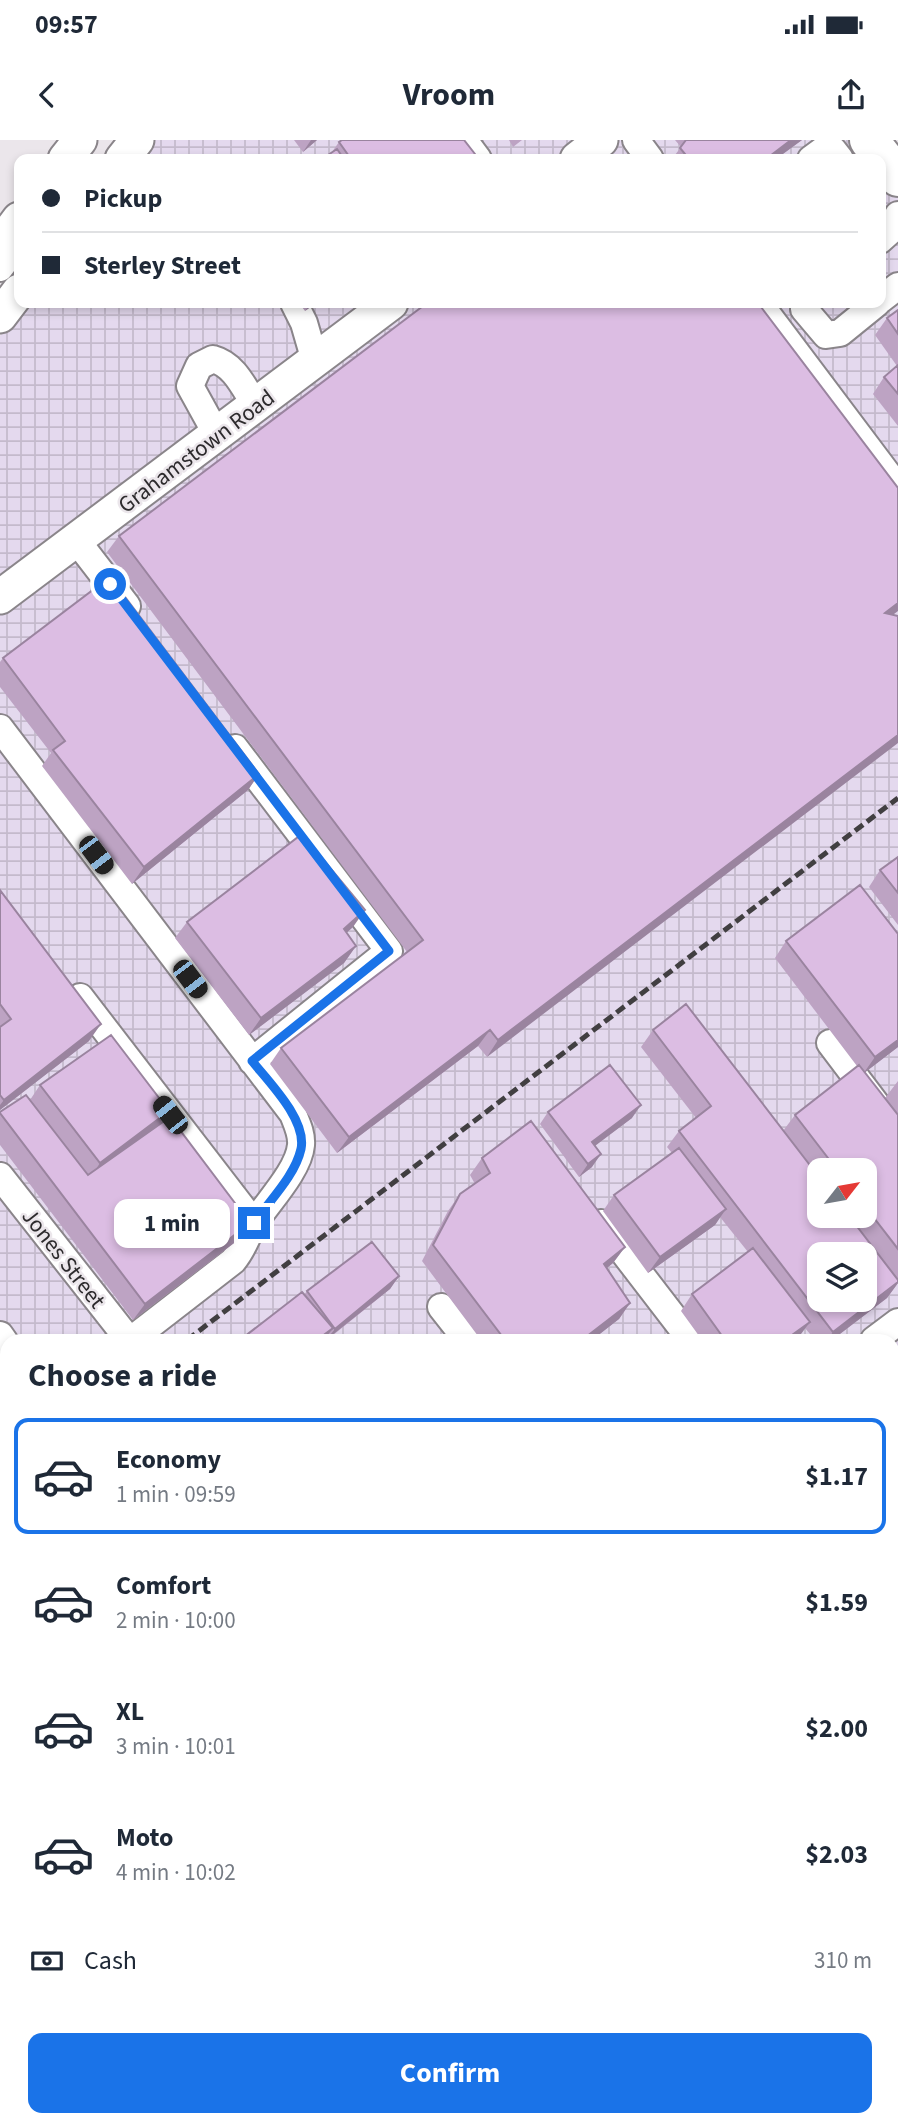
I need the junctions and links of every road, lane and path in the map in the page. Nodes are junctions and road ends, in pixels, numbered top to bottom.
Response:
1 (80, 140) edge
2 (99, 140) edge
3 (118, 140) edge
4 (137, 140) edge
5 (601, 140) edge
6 (869, 140) edge
7 (69, 154) edge
8 (88, 154) edge
9 (107, 154) edge
10 (126, 154) edge
11 (583, 154) edge
12 (818, 154) edge
13 (836, 154) edge
14 (880, 154) edge
15 (886, 162) edge
16 (886, 174) edge
17 (898, 177) edge
18 (898, 189) edge
19 (898, 215) edge
20 (10, 232) edge
21 (886, 235) edge
22 (0, 268) edge
23 (14, 275) edge
24 (0, 293) edge
25 (14, 298) edge
26 (296, 308) edge
27 (384, 308) edge
28 (762, 308) edge
29 (806, 308) edge
30 (870, 308) edge
31 (0, 316) edge
32 (315, 361) junction
33 (256, 406) junction
34 (217, 435) junction
35 (898, 488) edge
36 (77, 541) junction
37 (0, 597) edge
38 (144, 629) edge
39 (0, 728) edge
40 (220, 729) edge
41 (64, 976) edge
42 (831, 1043) dead end
43 (252, 1061) junction
44 (898, 1133) edge
45 (0, 1176) edge
46 (582, 1198) edge
47 (254, 1223) junction
48 (442, 1307) dead end
49 (898, 1322) edge
50 (125, 1334) edge
51 (138, 1334) edge
52 (462, 1334) edge
53 (686, 1334) edge
54 (882, 1334) edge

1 - 7 main road
2 - 8 street
3 - 9 street
4 - 10 main road
5 - 11 main road
6 - 14 highway
12 - 13 street
15 - 17 highway
16 - 18 street
19 - 21 street
20 - 22 street
23 - 24 street
25 - 31 main road
26 - 32 street
27 - 32 main road, Grahamstown Road
28 - 35 street
29 - 30 street
32 - 33 main road, Grahamstown Road
33 - 34 main road, Grahamstown Road
33 - 34 street
34 - 36 main road, Grahamstown Road
36 - 37 main road, Grahamstown Road
36 - 38 street
39 - 43 street
40 - 43 street
41 - 47 street
42 - 44 street
43 - 47 street
45 - 50 street, Jones Street
46 - 53 street
47 - 51 street
48 - 52 street
49 - 54 street

